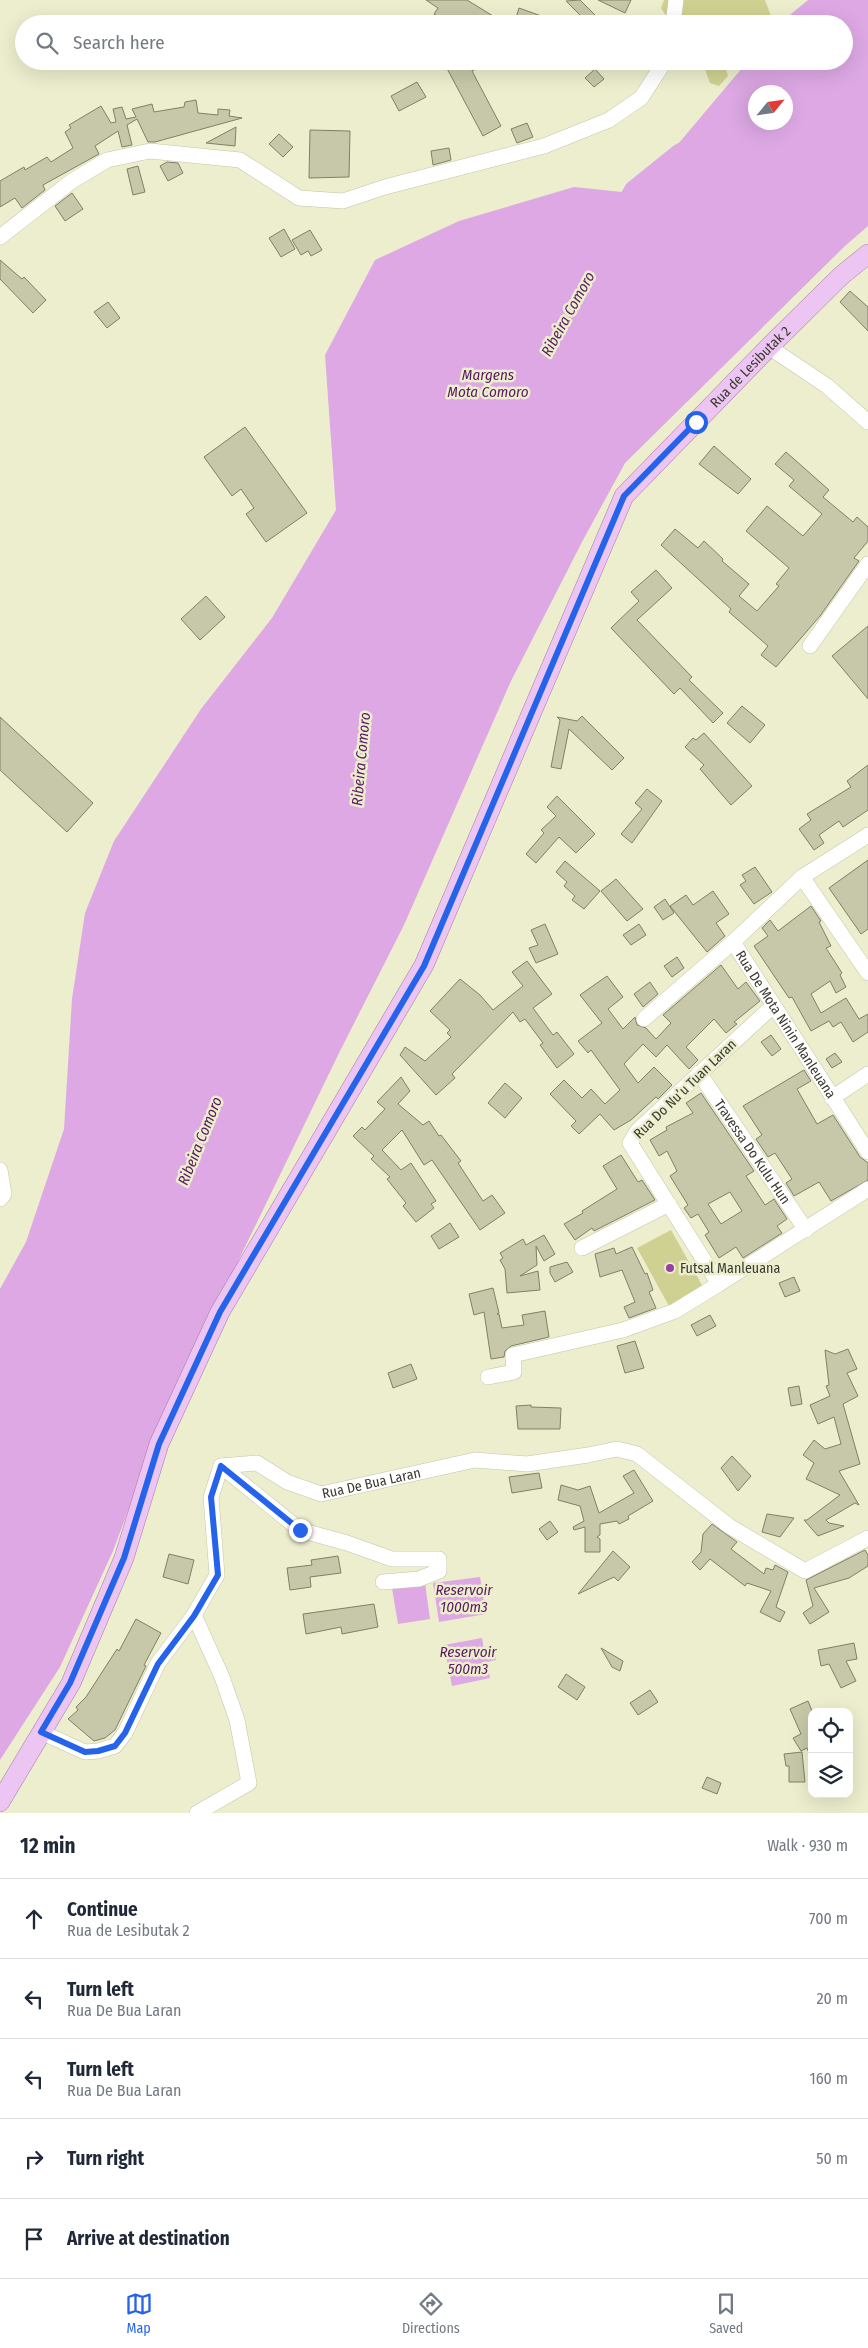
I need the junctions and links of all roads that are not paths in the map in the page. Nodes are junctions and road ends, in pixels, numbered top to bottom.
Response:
1 (676, 0) edge
2 (674, 15) edge
3 (659, 70) edge
4 (0, 237) edge
5 (868, 254) edge
6 (769, 347) junction
7 (868, 422) edge
8 (868, 564) edge
9 (810, 646) dead end
10 (868, 835) edge
11 (802, 877) junction
12 (733, 942) junction
13 (868, 973) edge
14 (773, 1006) junction
15 (644, 1019) dead end
16 (699, 1073) junction
17 (868, 1074) edge
18 (832, 1098) junction
19 (868, 1152) edge
20 (0, 1170) edge
21 (868, 1189) edge
22 (0, 1199) edge
23 (669, 1204) junction
24 (806, 1230) junction
25 (582, 1248) dead end
26 (719, 1284) junction
27 (488, 1377) dead end
28 (221, 1466) junction
29 (868, 1538) edge
30 (383, 1582) dead end
31 (194, 1616) junction
32 (41, 1732) junction
33 (0, 1802) edge
34 (197, 1813) edge

1 - 2 street
3 - 4 street
5 - 6 main road, Rua de Lesibutak 2
6 - 7 street
6 - 32 main road, Rua de Lesibutak 2
8 - 9 street
10 - 11 street, Rua De Mota Ninin Manleuana
11 - 12 street, Rua De Mota Ninin Manleuana
11 - 13 street
12 - 14 street, Rua De Mota Ninin Manleuana
12 - 15 street
14 - 16 street, Rua Do Nu’u Tuan Laran
14 - 18 street, Rua De Mota Ninin Manleuana
16 - 23 street, Rua Do Nu’u Tuan Laran
16 - 24 street, Travessa Do Kulu Hun
17 - 18 street
18 - 19 street, Rua De Mota Ninin Manleuana
20 - 22 street
21 - 24 street
23 - 25 street
23 - 26 street, Rua Do Nu’u Tuan Laran
24 - 26 street
26 - 27 street
28 - 29 street, Rua De Bua Laran
28 - 30 street
28 - 31 street
31 - 32 street
31 - 34 street
32 - 33 main road, Rua de Lesibutak 2

